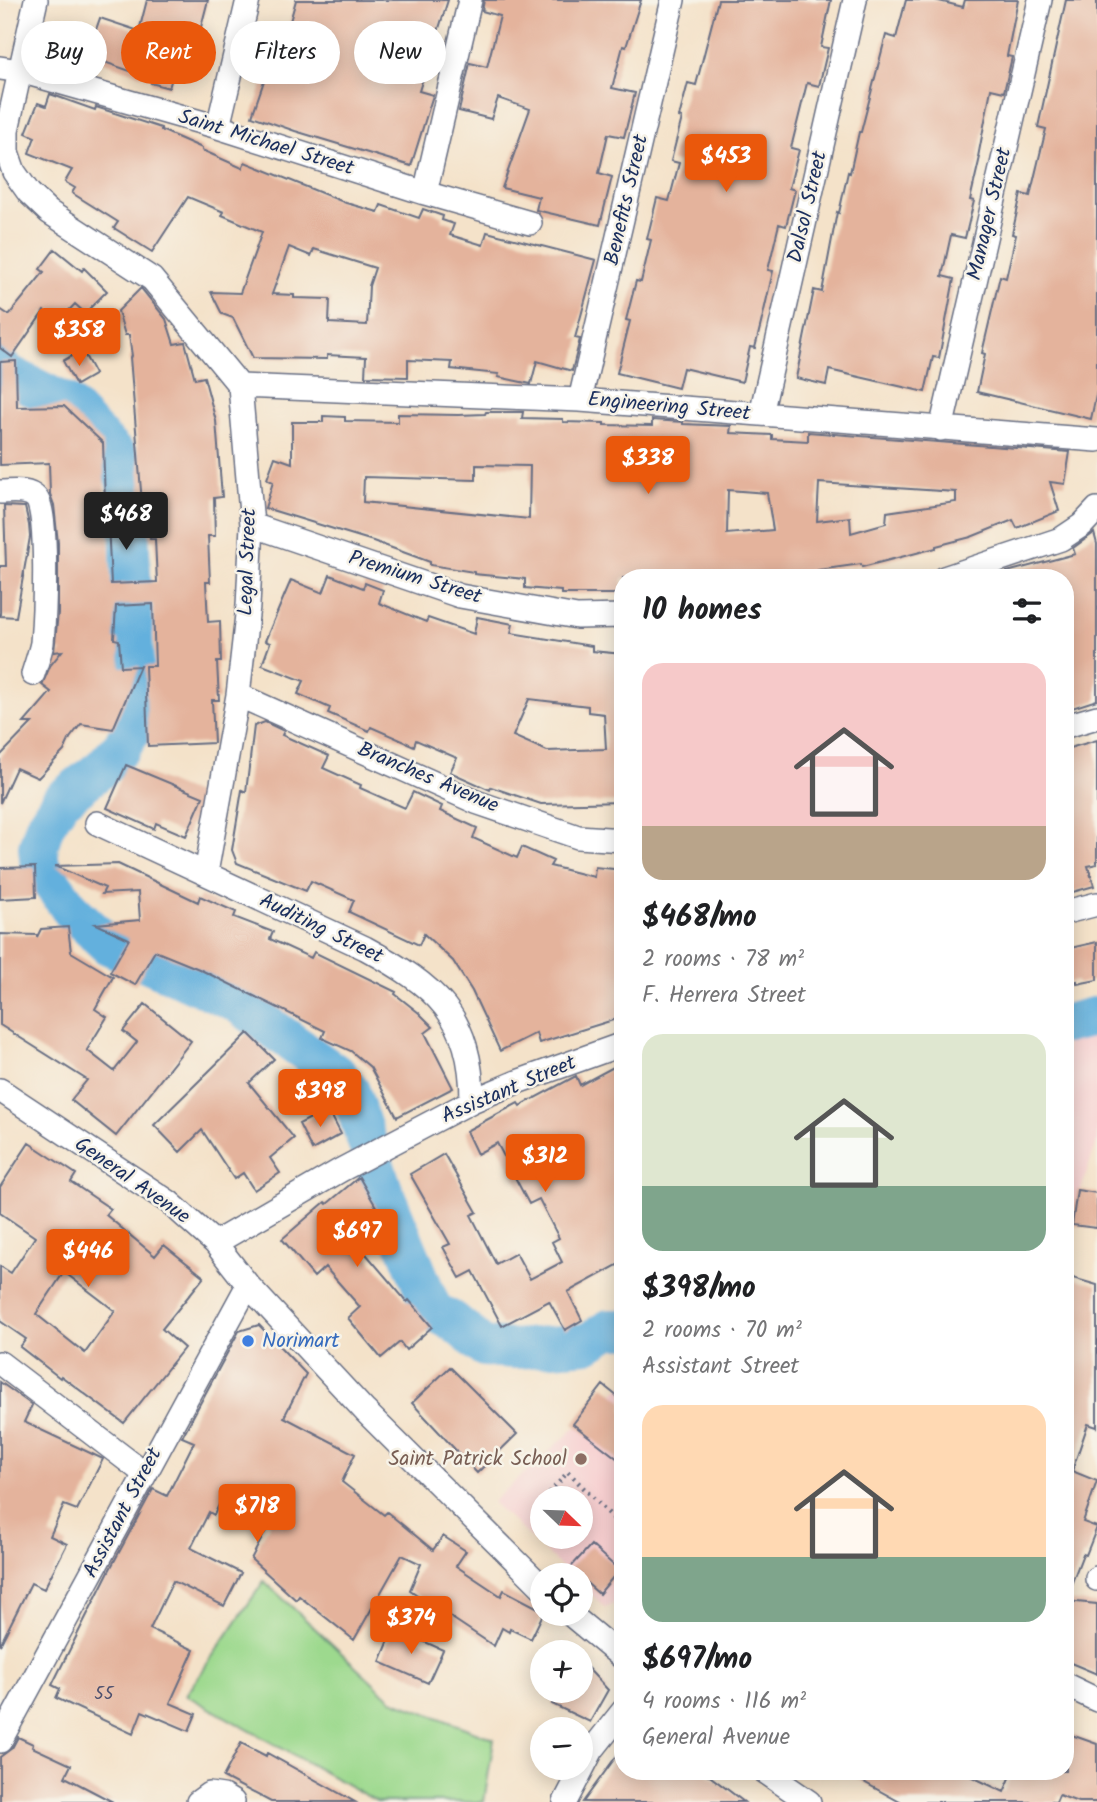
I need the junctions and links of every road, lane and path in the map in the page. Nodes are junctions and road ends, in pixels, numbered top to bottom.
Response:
1 (36, 0) edge
2 (248, 0) edge
3 (470, 0) edge
4 (673, 0) edge
5 (855, 0) edge
6 (1040, 0) edge
7 (10, 69) edge
8 (218, 127) junction
9 (425, 193) junction
10 (530, 223) dead end
11 (240, 386) junction
12 (580, 400) junction
13 (761, 414) junction
14 (941, 429) junction
15 (1097, 440) edge
16 (0, 492) edge
17 (1097, 509) edge
18 (252, 525) junction
19 (971, 569) edge
20 (614, 616) edge
21 (33, 674) dead end
22 (238, 695) junction
23 (1097, 717) edge
24 (1074, 724) edge
25 (97, 823) dead end
26 (614, 839) edge
27 (206, 873) junction
28 (1097, 904) edge
29 (1074, 910) edge
30 (614, 1047) edge
31 (0, 1090) edge
32 (472, 1101) junction
33 (215, 1243) junction
34 (248, 1285) junction
35 (0, 1363) edge
36 (144, 1473) junction
37 (556, 1486) edge
38 (582, 1486) edge
39 (593, 1497) edge
40 (614, 1519) edge
41 (530, 1575) edge
42 (584, 1626) edge
43 (614, 1651) edge
44 (1074, 1689) edge
45 (1097, 1700) edge
46 (614, 1722) edge
47 (0, 1741) edge
48 (777, 1780) edge
49 (198, 1802) edge
50 (233, 1802) edge
51 (565, 1802) edge
52 (809, 1802) edge

1 - 7 street
2 - 8 street
3 - 9 street
4 - 12 street, Benefits Street
5 - 13 street, Dalsol Street
6 - 14 street, Manager Street
7 - 8 street, Saint Michael Street
7 - 11 street
8 - 9 street, Saint Michael Street
9 - 10 street, Saint Michael Street
11 - 12 street, Engineering Street
11 - 18 street, Legal Street
12 - 13 street, Engineering Street
13 - 14 street, Engineering Street
14 - 15 street, Engineering Street
16 - 21 street
17 - 19 street
18 - 20 street, Premium Street
18 - 22 street, Legal Street
22 - 26 street, Branches Avenue
22 - 27 street, Legal Street
23 - 24 street
25 - 27 street, Auditing Street
27 - 32 street, Auditing Street
28 - 29 street
30 - 32 street, Assistant Street
31 - 33 street, General Avenue
32 - 33 street, Assistant Street
33 - 34 street, General Avenue
34 - 36 street, Assistant Street
34 - 41 street, General Avenue
35 - 36 street
36 - 47 street, Assistant Street
37 - 38 path
39 - 40 path
42 - 43 street
44 - 45 street
46 - 51 street
48 - 52 street
49 - 50 street

